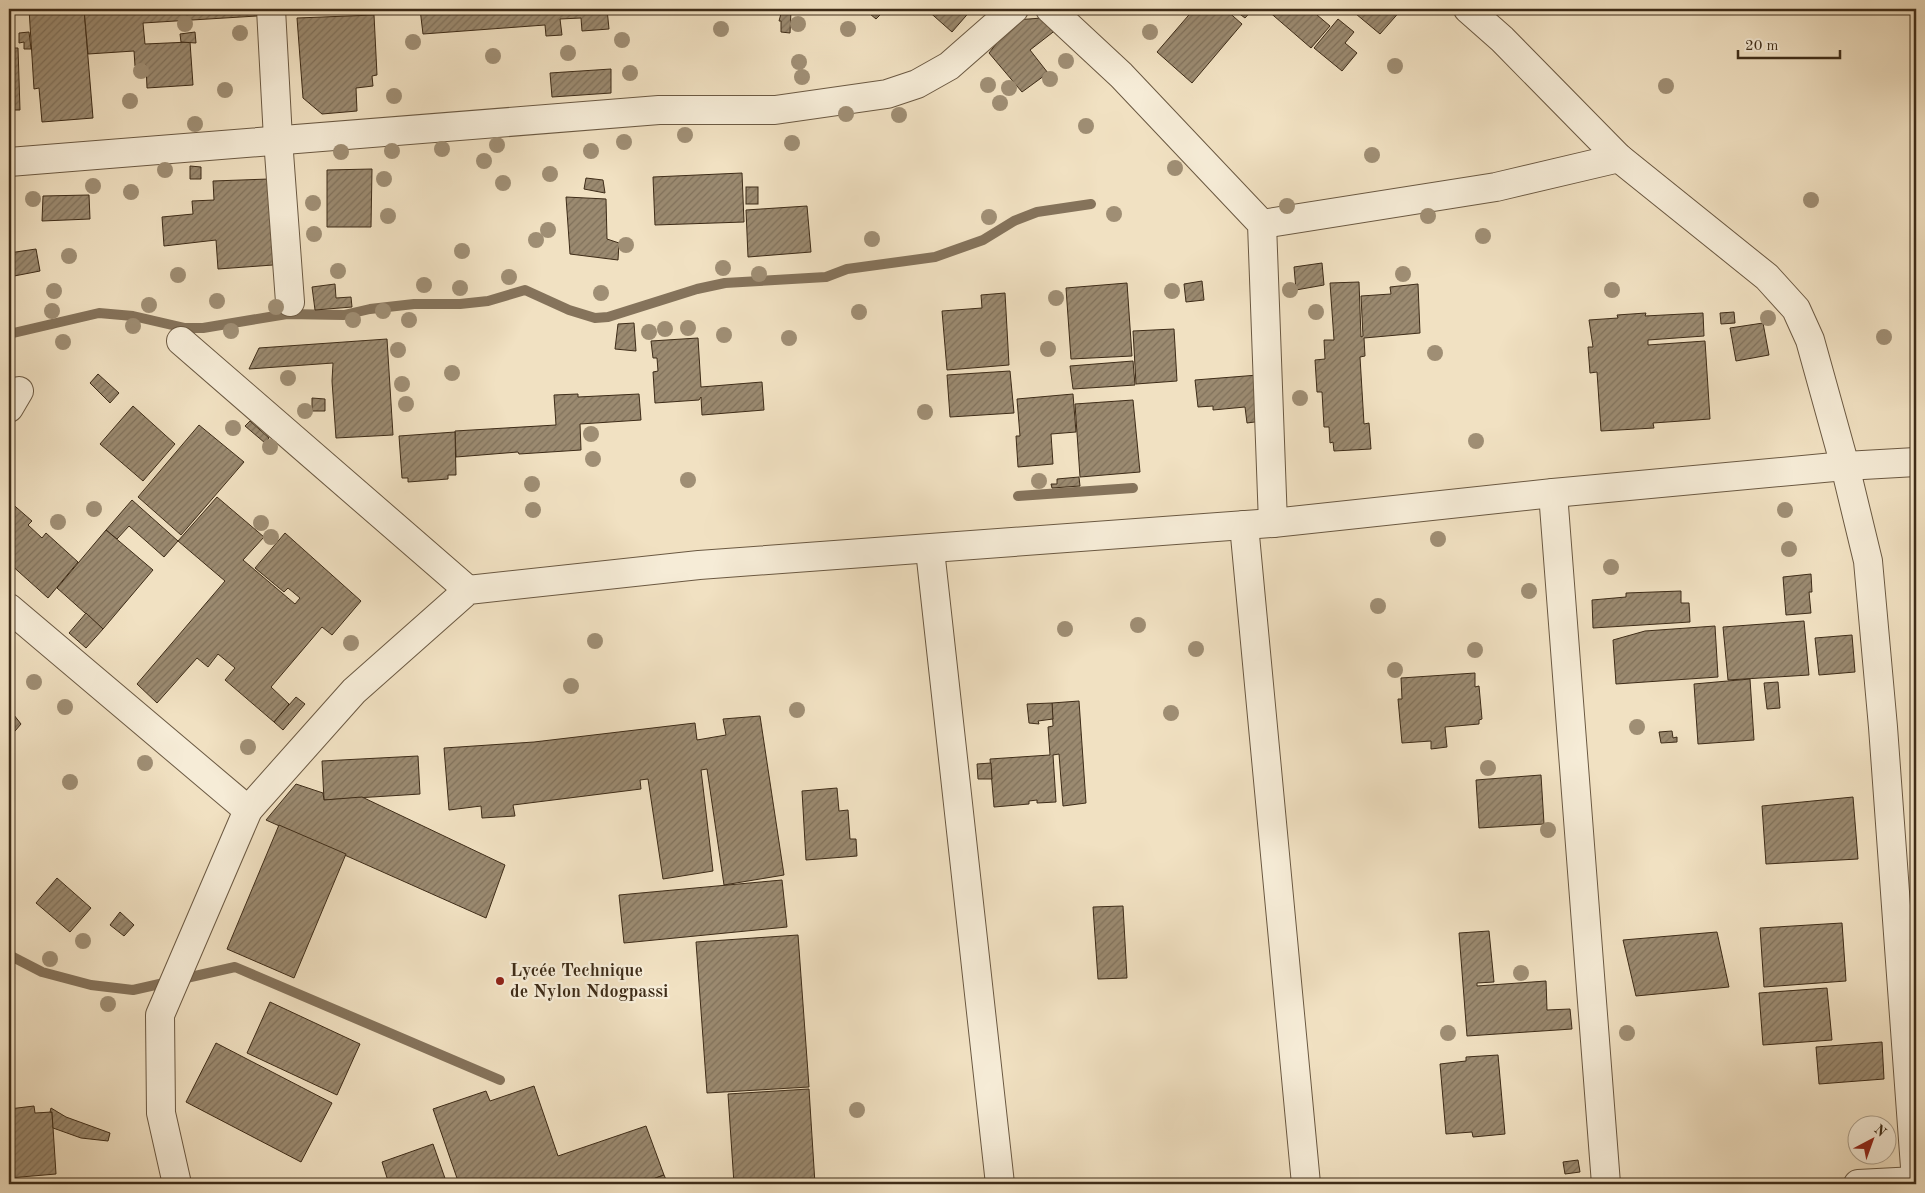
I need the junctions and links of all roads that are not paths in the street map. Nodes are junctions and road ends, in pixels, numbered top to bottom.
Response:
1 (271, 9) edge
2 (1014, 9) edge
3 (1050, 9) edge
4 (1468, 9) edge
5 (278, 140) junction
6 (1620, 158) junction
7 (9, 162) edge
8 (1262, 224) junction
9 (290, 302) dead end
10 (181, 341) dead end
11 (1916, 462) edge
12 (1845, 466) junction
13 (1553, 493) junction
14 (1273, 523) junction
15 (1244, 525) junction
16 (930, 550) junction
17 (468, 590) junction
18 (9, 608) edge
19 (248, 810) junction
20 (1916, 1181) edge
21 (177, 1184) edge
22 (1000, 1184) edge
23 (1306, 1184) edge
24 (1606, 1184) edge
25 (1858, 1184) edge

1 - 5 street
2 - 5 street
3 - 8 street
4 - 6 street
5 - 7 street
5 - 9 street
6 - 8 street
6 - 12 street
8 - 14 street
10 - 17 street
11 - 12 street
12 - 13 street
12 - 20 street
13 - 14 street
13 - 24 street
14 - 15 street
15 - 16 street
15 - 23 street
16 - 17 street
16 - 22 street
17 - 19 street
18 - 19 street
19 - 21 street
20 - 25 street

